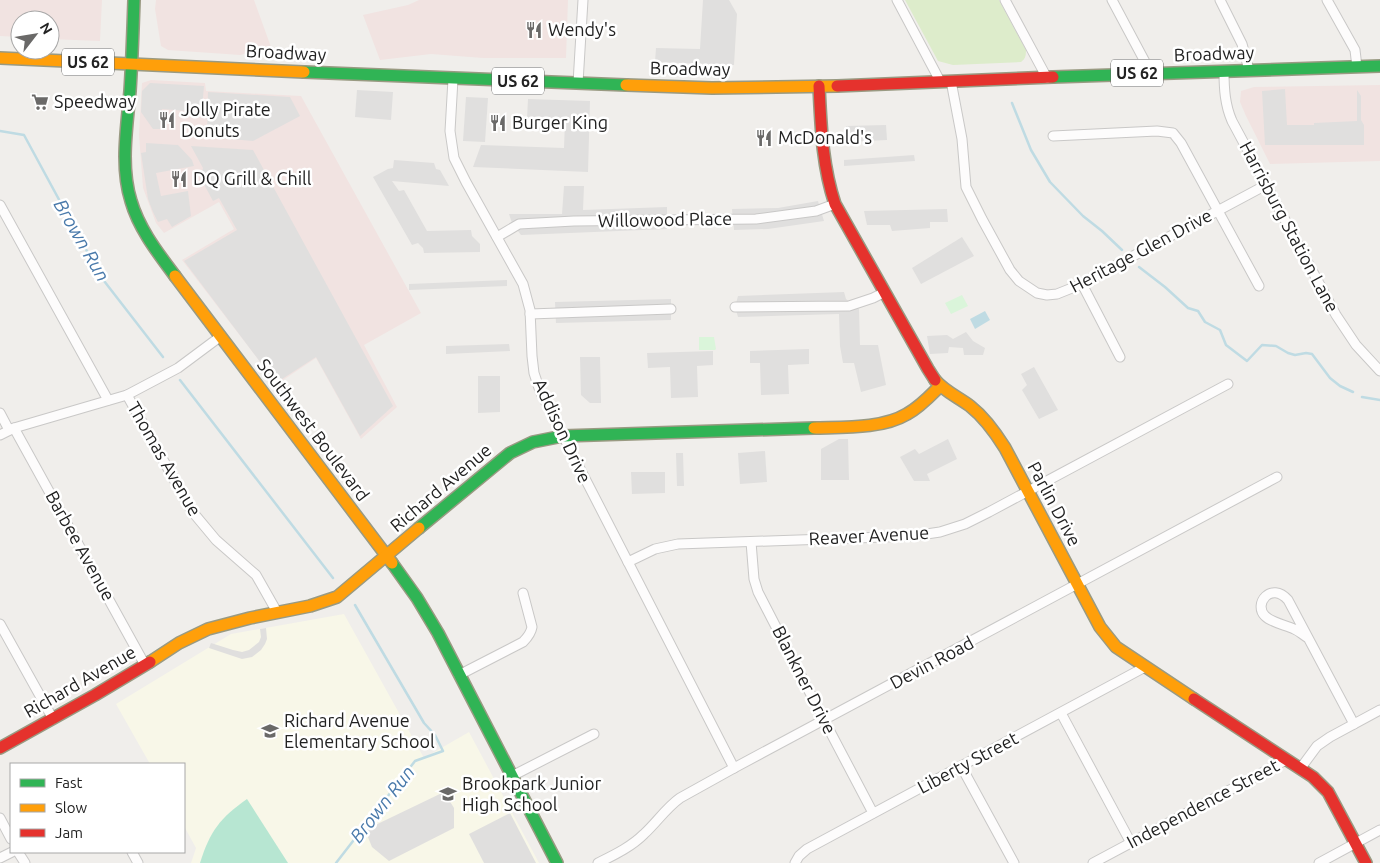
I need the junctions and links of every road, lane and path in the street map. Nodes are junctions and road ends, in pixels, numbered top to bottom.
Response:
1 (134, 0) edge
2 (583, 0) edge
3 (897, 0) edge
4 (1005, 0) edge
5 (1112, 0) edge
6 (1220, 0) edge
7 (1328, 0) edge
8 (0, 58) edge
9 (132, 64) junction
10 (1380, 66) edge
11 (1357, 67) junction
12 (1249, 70) junction
13 (1224, 71) junction
14 (1151, 73) junction
15 (1047, 78) junction
16 (453, 79) junction
17 (946, 81) junction
18 (578, 83) junction
19 (819, 86) junction
20 (1053, 136) dead end
21 (1266, 185) junction
22 (835, 204) junction
23 (0, 205) edge
24 (1218, 211) junction
25 (497, 237) junction
26 (1082, 284) junction
27 (1259, 286) dead end
28 (885, 292) junction
29 (735, 307) dead end
30 (671, 309) dead end
31 (530, 314) junction
32 (221, 336) junction
33 (1120, 357) dead end
34 (1380, 371) edge
35 (1228, 384) dead end
36 (940, 386) junction
37 (127, 395) junction
38 (108, 400) junction
39 (0, 413) edge
40 (12, 429) junction
41 (0, 435) edge
42 (563, 436) junction
43 (1277, 477) dead end
44 (1027, 492) junction
45 (751, 542) junction
46 (387, 556) junction
47 (628, 562) junction
48 (1077, 585) junction
49 (523, 594) dead end
50 (277, 612) junction
51 (0, 624) edge
52 (1308, 638) junction
53 (145, 665) junction
54 (1145, 667) junction
55 (459, 675) junction
56 (1380, 710) edge
57 (1061, 713) junction
58 (53, 719) junction
59 (824, 720) junction
60 (1354, 724) junction
61 (594, 734) dead end
62 (0, 748) edge
63 (1286, 760) junction
64 (961, 766) junction
65 (734, 768) junction
66 (1300, 768) junction
67 (512, 776) junction
68 (873, 813) junction
69 (0, 818) edge
70 (1380, 830) edge
71 (10, 837) edge
72 (1131, 843) junction
73 (1356, 843) junction
74 (557, 863) edge
75 (598, 863) edge
76 (795, 863) edge
77 (1014, 863) edge
78 (1093, 863) edge
79 (1319, 863) edge
80 (1366, 863) edge

1 - 9 street, Southwest Boulevard
2 - 18 street
3 - 17 street, Heritage Glen Drive
4 - 15 street
5 - 14 street
6 - 12 street
7 - 11 street
8 - 9 street, Broadway / US 62
9 - 16 street, Broadway / US 62
9 - 32 street, Southwest Boulevard
10 - 11 street, Broadway / US 62
11 - 12 street, Broadway / US 62
12 - 13 street, Broadway / US 62
13 - 14 street, Broadway / US 62
13 - 21 street, Harrisburg Station Lane
14 - 15 street, Broadway / US 62
15 - 17 street, Broadway / US 62
16 - 18 street, Broadway / US 62
16 - 25 street, Addison Drive
17 - 19 street, Broadway / US 62
17 - 26 street, Heritage Glen Drive
18 - 19 street, Broadway / US 62
19 - 22 street, Parlin Drive
20 - 24 street
21 - 24 street, Heritage Glen Drive
21 - 34 street, Harrisburg Station Lane
22 - 25 street, Willowood Place
22 - 28 street, Parlin Drive
23 - 38 street, Thomas Avenue
24 - 26 street, Heritage Glen Drive
24 - 27 street
25 - 31 street, Addison Drive
26 - 33 street
28 - 29 street
28 - 36 street, Parlin Drive
30 - 31 street
31 - 42 street, Addison Drive
32 - 37 street
32 - 46 street, Southwest Boulevard
35 - 44 street, Reaver Avenue
36 - 42 street, Richard Avenue
36 - 44 street, Parlin Drive
37 - 38 street
37 - 50 street, Thomas Avenue
38 - 40 street
39 - 40 street, Barbee Avenue
40 - 41 street
40 - 53 street, Barbee Avenue
42 - 46 street, Richard Avenue
42 - 47 street, Addison Drive
43 - 48 street, Devin Road
44 - 45 street, Reaver Avenue
44 - 48 street, Parlin Drive
45 - 47 street, Reaver Avenue
45 - 59 street, Blankner Drive
46 - 50 street, Richard Avenue
46 - 55 street, Southwest Boulevard
47 - 65 street, Addison Drive
48 - 54 street, Parlin Drive
48 - 59 street, Devin Road
49 - 55 street
50 - 53 street, Richard Avenue
51 - 58 street
52 - 52 street
52 - 60 street
53 - 58 street, Richard Avenue
54 - 57 street, Liberty Street
54 - 63 street, Parlin Drive
55 - 67 street, Southwest Boulevard
56 - 60 street, Independence Street
57 - 64 street, Liberty Street
57 - 72 street
58 - 62 street, Richard Avenue
59 - 65 street, Devin Road
59 - 68 street, Blankner Drive
60 - 66 street, Independence Street
61 - 67 street
63 - 66 street, Parlin Drive
63 - 72 street, Independence Street
64 - 68 street, Liberty Street
64 - 77 street
65 - 75 street, Devin Road
66 - 73 street, Parlin Drive
67 - 74 street, Southwest Boulevard
68 - 76 street, Liberty Street
69 - 71 street
70 - 73 street
72 - 78 street, Independence Street
73 - 79 street
73 - 80 street, Parlin Drive

